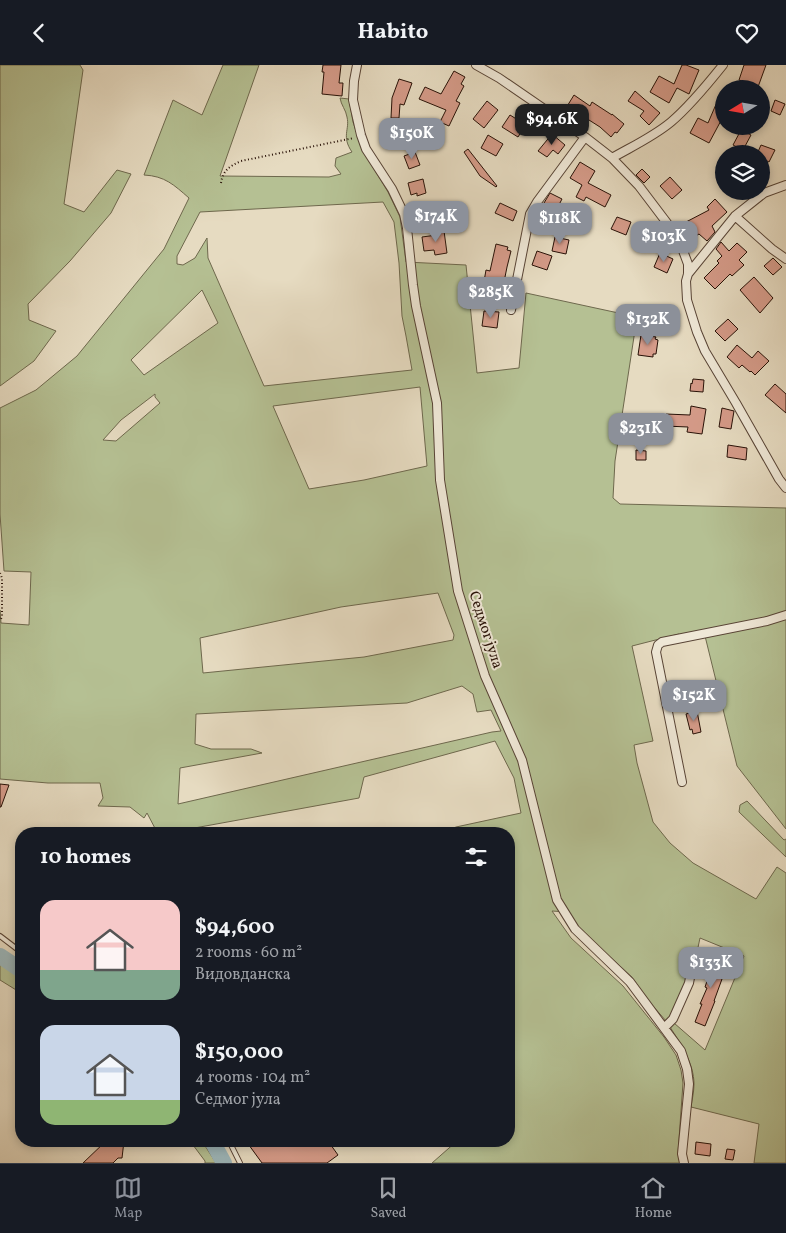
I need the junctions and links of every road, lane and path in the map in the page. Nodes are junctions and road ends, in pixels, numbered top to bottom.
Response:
1 (357, 65) edge
2 (476, 65) edge
3 (723, 65) edge
4 (361, 135) junction
5 (585, 137) junction
6 (612, 159) junction
7 (221, 183) dead end
8 (786, 185) edge
9 (735, 216) junction
10 (786, 259) edge
11 (688, 274) junction
12 (511, 310) dead end
13 (786, 488) edge
14 (0, 573) edge
15 (786, 615) edge
16 (0, 621) edge
17 (682, 782) dead end
18 (0, 937) edge
19 (15, 948) edge
20 (694, 956) dead end
21 (664, 1028) junction
22 (232, 1147) edge
23 (240, 1163) edge
24 (684, 1163) edge

1 - 4 street, Седмог јула
2 - 5 street
3 - 6 street
4 - 7 path
4 - 21 street, Седмог јула
5 - 6 street
5 - 12 street
6 - 11 street
8 - 9 street
9 - 10 street
9 - 11 street
11 - 13 street
14 - 16 path
15 - 17 street
18 - 19 lane
20 - 21 street
21 - 24 street, Седмог јула
22 - 23 lane

